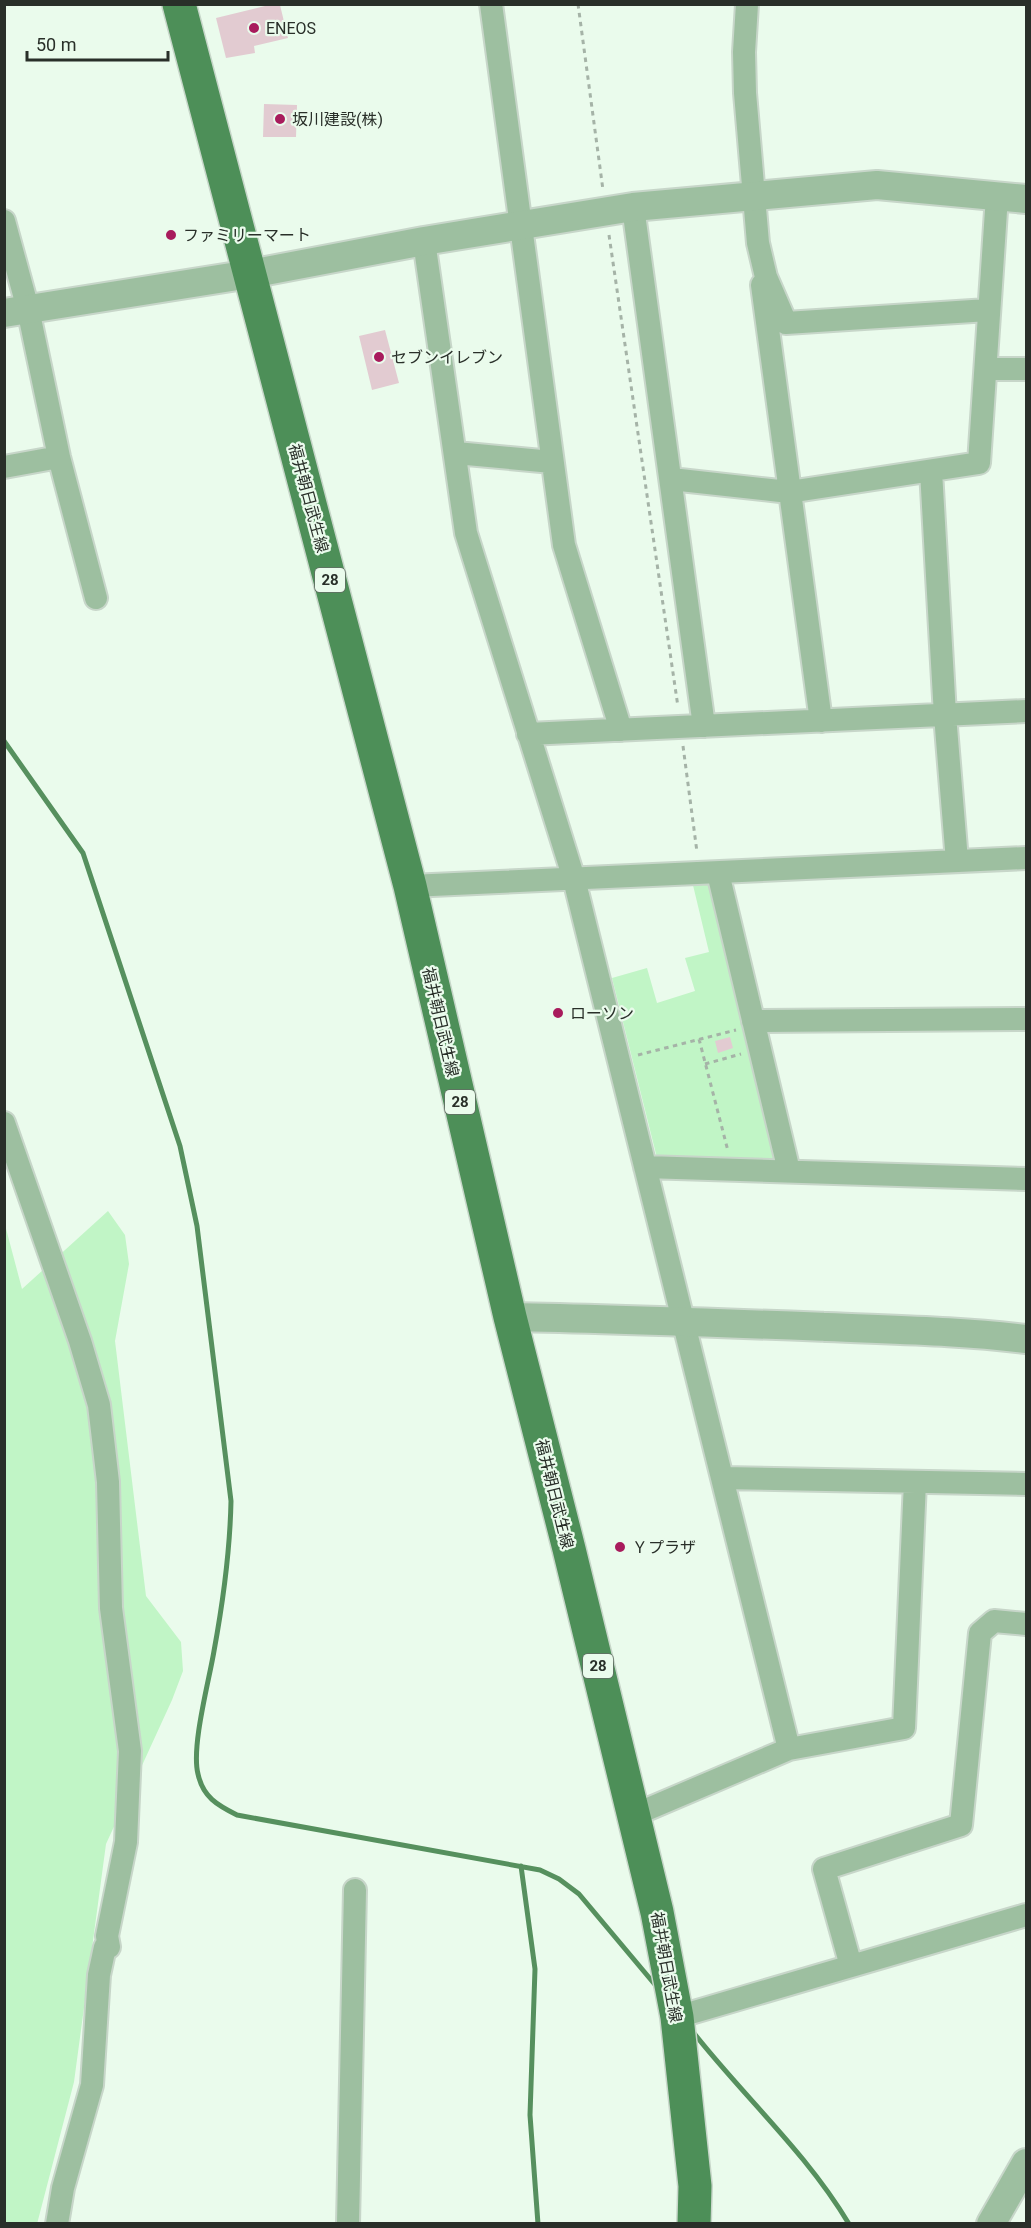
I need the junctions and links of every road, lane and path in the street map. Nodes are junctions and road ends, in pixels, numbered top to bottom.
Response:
1 (179, 4) edge
2 (491, 4) edge
3 (578, 4) edge
4 (747, 4) edge
5 (753, 196) junction
6 (997, 196) junction
7 (1026, 199) edge
8 (619, 209) junction
9 (4, 221) edge
10 (519, 226) junction
11 (424, 241) junction
12 (760, 259) junction
13 (250, 274) junction
14 (988, 310) junction
15 (16, 311) edge
16 (986, 369) junction
17 (1026, 369) edge
18 (456, 453) junction
19 (59, 457) junction
20 (552, 462) junction
21 (4, 467) edge
22 (931, 471) junction
23 (671, 479) junction
24 (789, 492) junction
25 (96, 598) dead end
26 (1026, 711) edge
27 (945, 715) junction
28 (821, 721) junction
29 (704, 726) junction
30 (681, 727) junction
31 (621, 730) junction
32 (528, 734) junction
33 (1026, 858) edge
34 (957, 861) junction
35 (709, 873) junction
36 (574, 879) junction
37 (410, 886) junction
38 (1026, 1019) edge
39 (746, 1025) junction
40 (699, 1039) junction
41 (760, 1050) junction
42 (619, 1060) junction
43 (705, 1064) junction
44 (4, 1122) edge
45 (645, 1167) junction
46 (733, 1170) junction
47 (789, 1171) junction
48 (1026, 1179) edge
49 (510, 1317) junction
50 (682, 1321) junction
51 (1026, 1339) edge
52 (723, 1478) junction
53 (915, 1482) junction
54 (1026, 1484) edge
55 (1026, 1624) edge
56 (789, 1749) junction
57 (634, 1815) junction
58 (355, 1890) dead end
59 (1026, 1915) edge
60 (851, 1966) junction
61 (677, 2017) junction
62 (1026, 2163) edge
63 (57, 2223) edge
64 (348, 2223) edge
65 (694, 2223) edge
66 (991, 2223) edge

1 - 13 main road, 福井朝日武生線 / 28
2 - 10 street
3 - 8 path
4 - 5 street
5 - 6 street
5 - 8 street
5 - 12 street
6 - 7 street
6 - 14 street
8 - 10 street
8 - 23 street
8 - 30 path
9 - 15 street
10 - 11 street
10 - 20 street
11 - 13 street
11 - 18 street
12 - 14 street
12 - 24 street
13 - 15 street
13 - 37 main road, 福井朝日武生線 / 28
14 - 16 street
15 - 19 street
16 - 17 street
16 - 22 street
18 - 20 street
18 - 32 street
19 - 21 street
19 - 25 street
20 - 31 street
22 - 24 street
22 - 27 street
23 - 24 street
23 - 29 street
24 - 28 street
26 - 27 street
27 - 28 street
27 - 34 street
28 - 29 street
29 - 30 street
30 - 31 street
30 - 35 path
31 - 32 street
32 - 36 street
33 - 34 street
34 - 35 street
35 - 36 street
35 - 39 street
36 - 37 street
36 - 42 street
37 - 49 main road, 福井朝日武生線 / 28
38 - 39 street
39 - 40 path
39 - 41 street
40 - 42 path
40 - 43 path
41 - 43 path
41 - 47 street
42 - 45 street
43 - 46 path
44 - 63 street
45 - 46 street
45 - 50 street
46 - 47 street
47 - 48 street
49 - 50 street
49 - 57 main road, 福井朝日武生線 / 28
50 - 51 street
50 - 52 street
52 - 53 street
52 - 56 street
53 - 54 street
53 - 56 street
55 - 60 street
56 - 57 street
57 - 61 main road, 福井朝日武生線 / 28
58 - 64 street
59 - 60 street
60 - 61 street
61 - 65 main road, 福井朝日武生線 / 28
62 - 66 street

